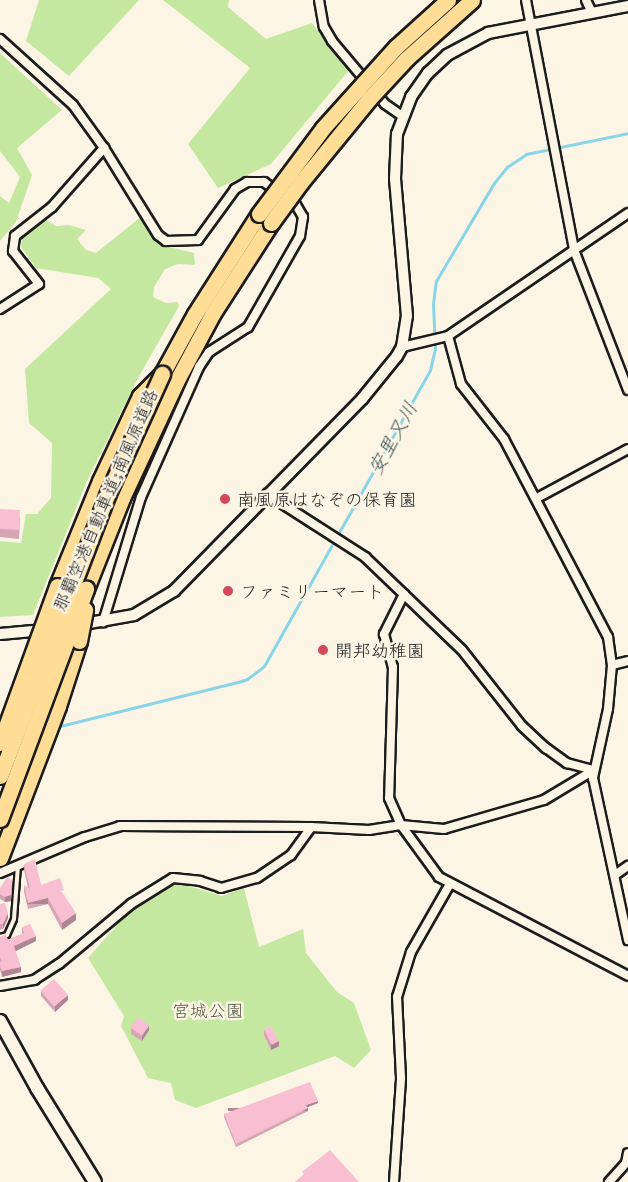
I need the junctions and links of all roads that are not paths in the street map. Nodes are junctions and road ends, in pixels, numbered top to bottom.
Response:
1 (319, 0) edge
2 (448, 0) edge
3 (472, 0) edge
4 (526, 0) edge
5 (586, 0) edge
6 (628, 6) edge
7 (592, 13) junction
8 (531, 23) junction
9 (0, 39) edge
10 (402, 116) junction
11 (104, 148) junction
12 (628, 213) edge
13 (265, 218) junction
14 (574, 250) junction
15 (0, 309) edge
16 (448, 336) junction
17 (402, 347) junction
18 (162, 374) junction
19 (625, 374) edge
20 (628, 390) edge
21 (628, 449) edge
22 (267, 494) junction
23 (537, 498) junction
24 (86, 590) junction
25 (404, 594) junction
26 (104, 622) junction
27 (0, 634) edge
28 (628, 661) edge
29 (612, 665) junction
30 (0, 743) edge
31 (594, 770) junction
32 (0, 776) edge
33 (0, 819) edge
34 (401, 825) junction
35 (311, 827) junction
36 (0, 858) edge
37 (18, 865) junction
38 (628, 866) edge
39 (0, 873) edge
40 (615, 875) junction
41 (450, 884) junction
42 (0, 937) edge
43 (628, 940) edge
44 (628, 976) edge
45 (0, 986) edge
46 (0, 1021) edge
47 (628, 1153) edge
48 (95, 1182) edge
49 (394, 1182) edge
50 (609, 1182) edge

1 - 10 street
2 - 13 highway, 那覇空港自動車道;南風原道路, bridge
3 - 13 highway, 那覇空港自動車道;南風原道路, bridge
4 - 8 street
5 - 7 street
6 - 7 street
7 - 8 street
8 - 10 street
8 - 14 street
9 - 11 street
10 - 17 street
11 - 15 street
11 - 26 street
12 - 14 street
13 - 18 highway, 那覇空港自動車道;南風原道路
13 - 24 highway, 那覇空港自動車道;南風原道路
14 - 16 street
14 - 19 street
16 - 17 street
16 - 23 street
17 - 22 street
18 - 30 highway, bridge
18 - 32 highway, 那覇空港自動車道;南風原道路, bridge
19 - 20 street
21 - 23 street
22 - 25 street
22 - 26 street
23 - 29 street
24 - 33 highway, 那覇空港自動車道;南風原道路, bridge
24 - 36 highway, bridge
25 - 31 street
25 - 34 street
26 - 27 street
28 - 29 street
29 - 31 street
31 - 34 street
31 - 40 street
34 - 35 street
34 - 41 street
35 - 37 street
35 - 45 street
37 - 39 street
37 - 42 lane
38 - 40 street
40 - 43 street
41 - 44 street
41 - 49 street
46 - 48 main road
47 - 50 street

